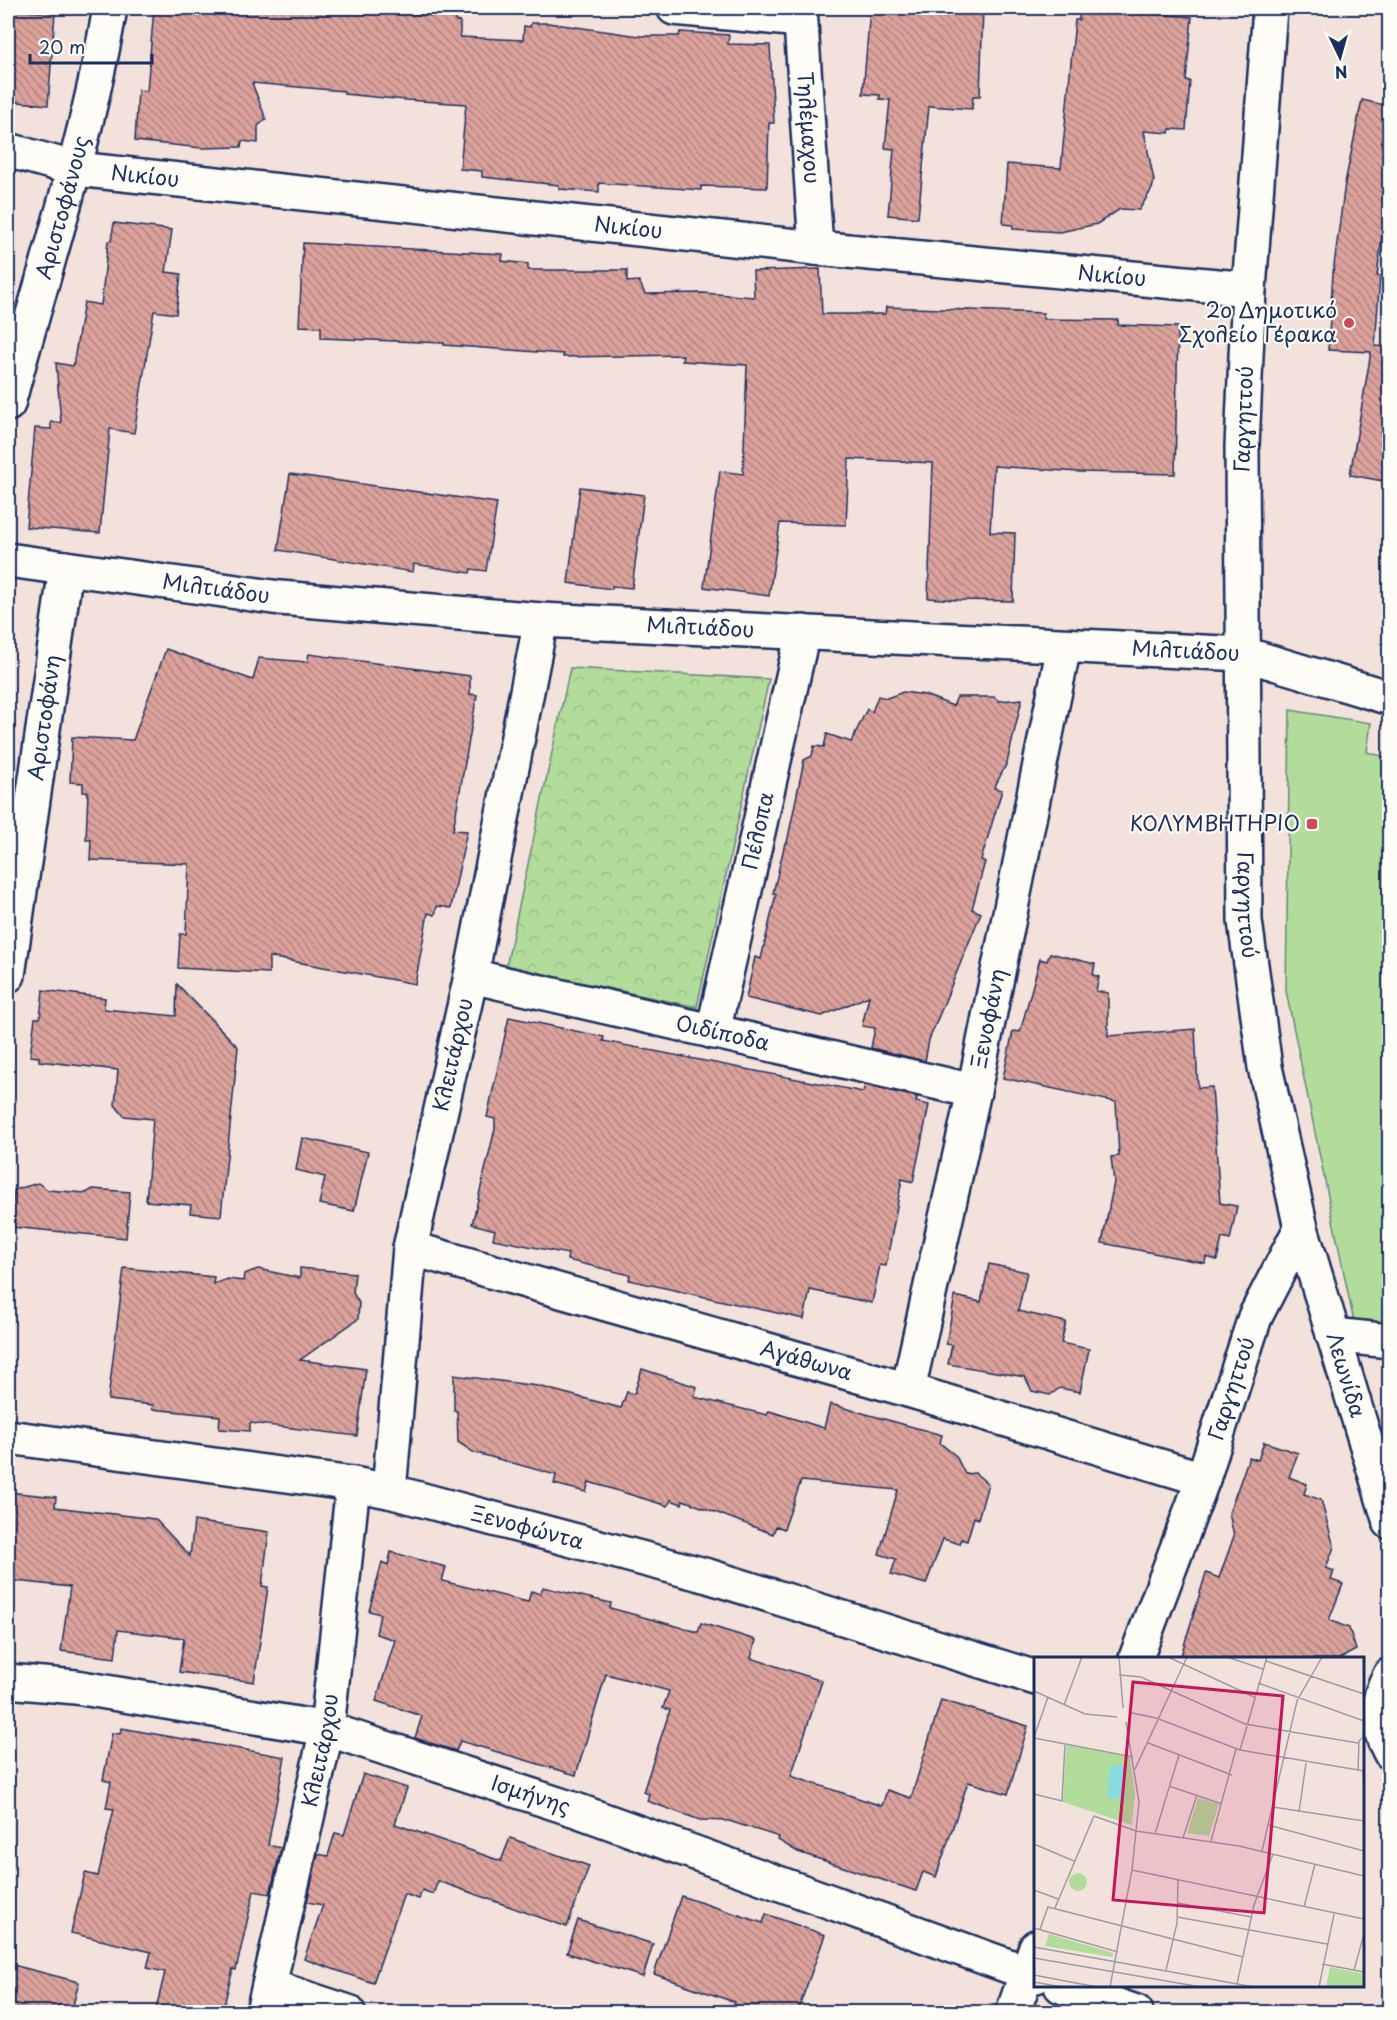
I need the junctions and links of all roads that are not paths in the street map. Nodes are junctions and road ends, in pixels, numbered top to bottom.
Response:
1 (110, 8) edge
2 (674, 8) edge
3 (1270, 8) edge
4 (800, 14) edge
5 (8, 150) edge
6 (76, 169) junction
7 (816, 248) junction
8 (1250, 289) junction
9 (8, 404) edge
10 (8, 560) edge
11 (66, 568) junction
12 (541, 620) junction
13 (803, 632) junction
14 (1064, 646) junction
15 (1244, 654) junction
16 (1389, 698) edge
17 (19, 814) edge
18 (8, 975) edge
19 (471, 976) junction
20 (713, 1032) junction
21 (974, 1091) junction
22 (1301, 1228) junction
23 (410, 1248) junction
24 (1333, 1335) junction
25 (1389, 1341) edge
26 (908, 1390) junction
27 (8, 1437) edge
28 (1203, 1479) junction
29 (353, 1484) junction
30 (389, 1491) junction
31 (1389, 1522) edge
32 (1137, 1657) edge
33 (1389, 1675) edge
34 (1034, 1678) edge
35 (8, 1681) edge
36 (327, 1729) junction
37 (1377, 1740) edge
38 (1032, 1965) edge
39 (1064, 1987) edge
40 (266, 1999) edge
41 (348, 2013) edge
42 (1013, 2013) edge
43 (1136, 2013) edge

1 - 6 street, Αριστοφάνους
2 - 4 street
3 - 8 street, Γαργηττού
4 - 7 street, Τηλέμαχου
5 - 6 street, Νικίου
6 - 7 street, Νικίου
6 - 9 street, Αριστοφάνους
7 - 8 street, Νικίου
8 - 15 street, Γαργηττού
10 - 11 street, Μιλτιάδου
11 - 12 street, Μιλτιάδου
11 - 17 street, Αριστοφάνη
12 - 13 street, Μιλτιάδου
12 - 19 street, Κλειτάρχου
13 - 14 street, Μιλτιάδου
13 - 20 street, Πέλοπα
14 - 15 street, Μιλτιάδου
14 - 21 street, Ξενοφάνη
15 - 16 street, Μιλτιάδου
15 - 22 street, Γαργηττού
17 - 18 street, Αριστοφάνη
19 - 20 street, Οιδίποδα
19 - 23 street, Κλειτάρχου
20 - 21 street, Οιδίποδα
21 - 26 street, Ξενοφάνη
22 - 24 street, Λεωνίδα
22 - 28 street, Γαργηττού
23 - 26 street, Αγάθωνα
23 - 30 street, Κλειτάρχου
24 - 25 street
24 - 31 street, Λεωνίδα
26 - 28 street, Αγάθωνα
27 - 29 street, Ξενοφώντα
28 - 32 street, Γαργηττού
29 - 30 street, Ξενοφώντα
29 - 36 street, Κλειτάρχου
30 - 34 street, Ξενοφώντα
33 - 37 street
35 - 36 street, Ισμήνης
36 - 38 street, Ισμήνης
36 - 40 street, Κλειτάρχου
38 - 42 street
39 - 43 street
40 - 41 street

